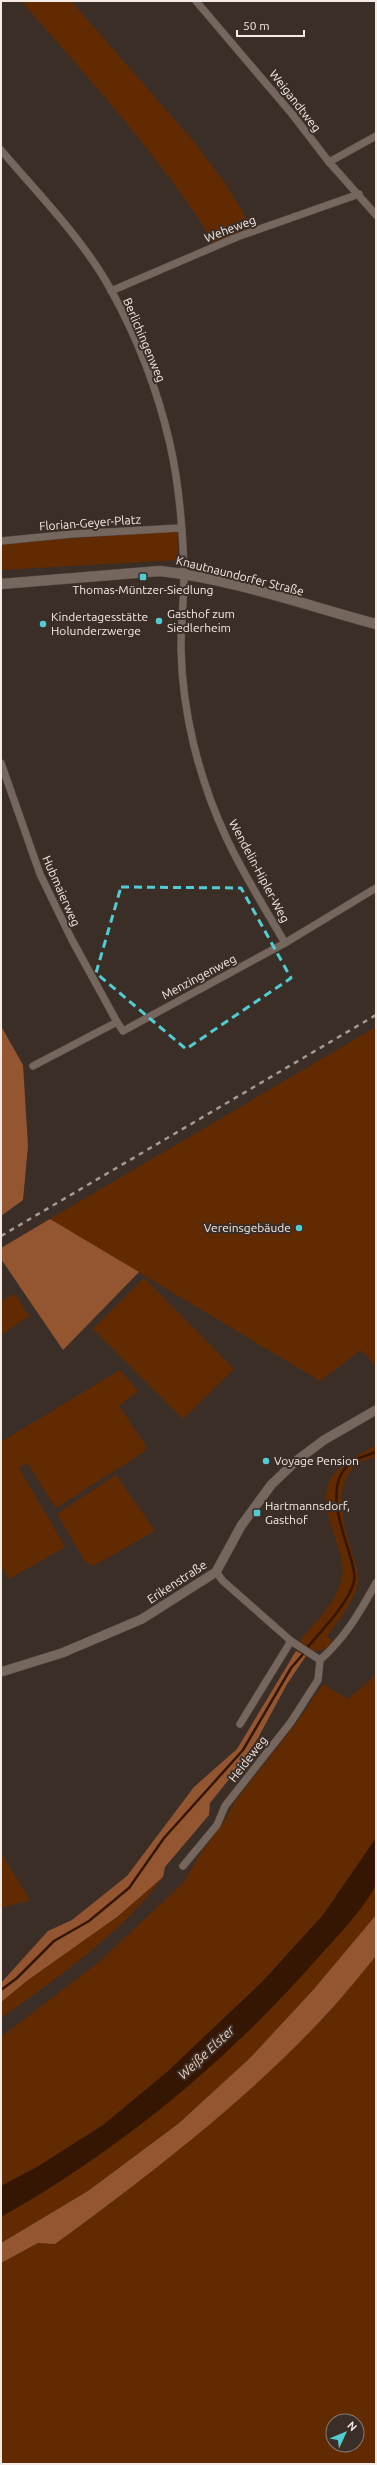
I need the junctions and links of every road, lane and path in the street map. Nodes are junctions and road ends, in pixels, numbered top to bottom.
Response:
1 (196, 1) edge
2 (376, 136) edge
3 (1, 150) edge
4 (329, 162) junction
5 (359, 194) junction
6 (376, 215) edge
7 (112, 291) junction
8 (180, 528) junction
9 (1, 541) edge
10 (184, 574) junction
11 (1, 584) edge
12 (376, 624) edge
13 (1, 763) edge
14 (376, 888) edge
15 (286, 943) junction
16 (117, 1022) junction
17 (33, 1066) dead end
18 (376, 1410) edge
19 (216, 1572) junction
20 (376, 1583) edge
21 (291, 1641) junction
22 (320, 1660) junction
23 (1, 1672) edge
24 (240, 1724) dead end
25 (183, 1866) dead end

1 - 4 street, Weigandtweg
2 - 4 street
3 - 7 street, Berlichingenweg
4 - 5 street, Weigandtweg
5 - 6 street, Weigandtweg
5 - 7 street, Weheweg
7 - 8 street, Berlichingenweg
8 - 9 street, Florian-Geyer-Platz
8 - 10 street, Berlichingenweg
10 - 11 main road, Knautnaundorfer Straße
10 - 12 main road, Knautnaundorfer Straße
10 - 15 street, Wendelin-Hipler-Weg
13 - 16 street, Hubmaierweg
14 - 15 street, Menzingenweg
15 - 16 street, Menzingenweg
16 - 17 street
18 - 19 street, Erikenstraße
19 - 21 street
19 - 23 street, Erikenstraße
20 - 22 street
21 - 22 street
21 - 24 street
22 - 25 street, Heideweg

